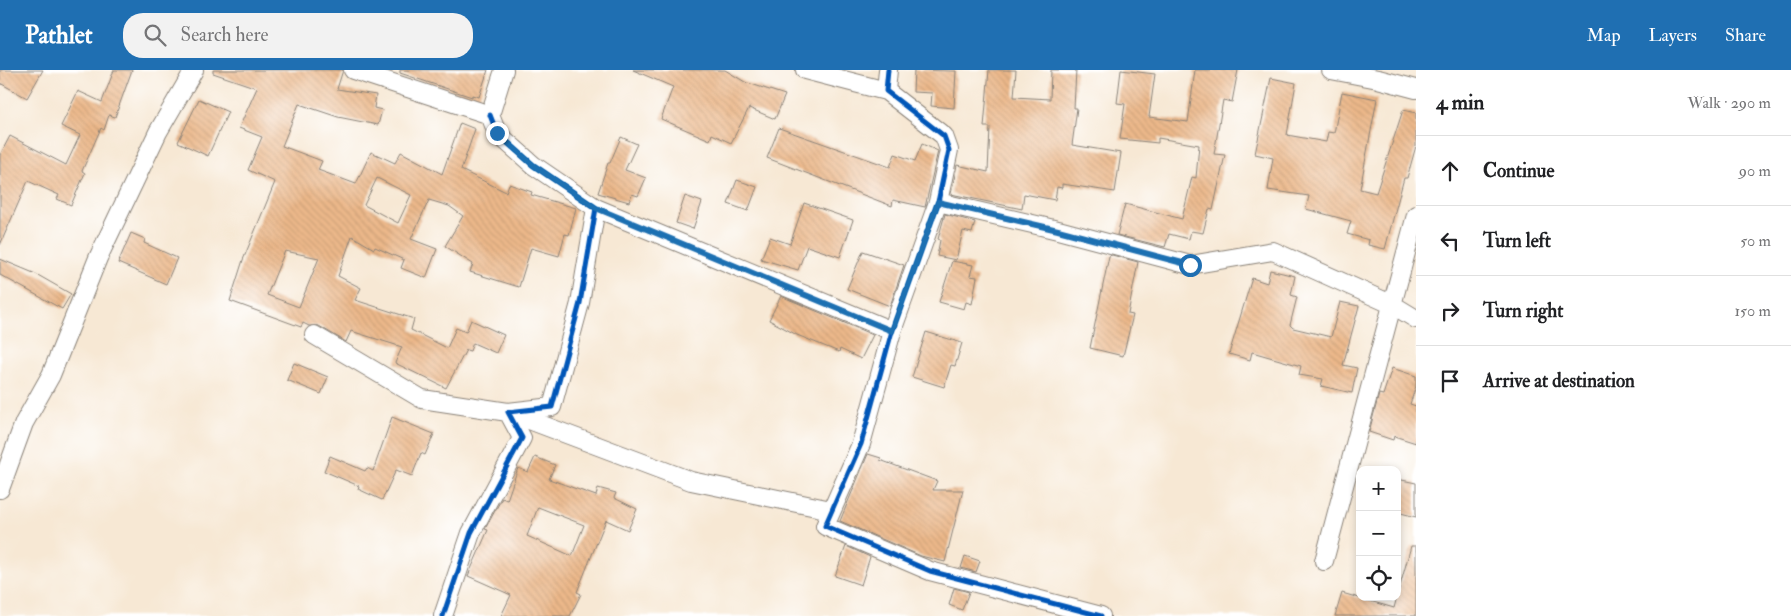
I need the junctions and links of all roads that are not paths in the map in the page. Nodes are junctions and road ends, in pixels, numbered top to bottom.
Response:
1 (194, 70) edge
2 (353, 70) edge
3 (504, 70) edge
4 (805, 70) edge
5 (888, 70) edge
6 (1331, 70) edge
7 (1378, 74) edge
8 (1416, 89) edge
9 (886, 91) junction
10 (490, 115) junction
11 (938, 202) junction
12 (596, 208) junction
13 (1416, 215) edge
14 (1393, 305) junction
15 (1416, 319) edge
16 (892, 331) junction
17 (314, 335) dead end
18 (508, 412) junction
19 (0, 489) edge
20 (831, 510) junction
21 (1324, 562) dead end
22 (443, 616) edge
23 (1101, 616) edge

1 - 19 street
2 - 10 street
3 - 10 street
4 - 9 street
5 - 9 street
6 - 7 street
7 - 8 street
9 - 11 street
10 - 12 street
11 - 14 street
11 - 16 street
12 - 16 street
12 - 18 street
13 - 14 street
14 - 15 street
14 - 21 street
16 - 20 street
17 - 18 street
18 - 20 street
18 - 22 street
20 - 23 street

